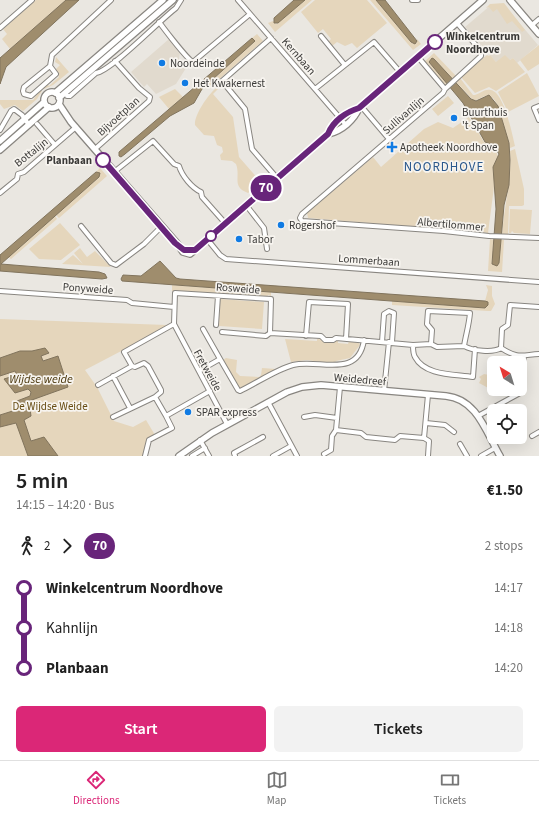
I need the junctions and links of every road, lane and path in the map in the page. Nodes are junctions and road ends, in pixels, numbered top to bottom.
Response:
1 (32, 0) edge
2 (111, 0) edge
3 (164, 0) edge
4 (181, 0) edge
5 (238, 0) edge
6 (412, 0) edge
7 (418, 0) edge
8 (483, 0) edge
9 (510, 0) edge
10 (172, 1) edge
11 (176, 8) junction
12 (250, 14) junction
13 (539, 19) edge
14 (159, 22) junction
15 (457, 23) junction
16 (532, 25) junction
17 (0, 28) edge
18 (539, 34) edge
19 (270, 36) junction
20 (320, 36) dead end
21 (418, 57) junction
22 (115, 61) junction
23 (99, 64) junction
24 (344, 64) junction
25 (50, 66) junction
26 (104, 70) junction
27 (400, 72) junction
28 (315, 89) junction
29 (444, 89) junction
30 (55, 93) junction
31 (67, 96) dead end
32 (44, 102) junction
33 (56, 104) junction
34 (539, 106) edge
35 (360, 107) junction
36 (340, 118) junction
37 (24, 119) junction
38 (539, 120) edge
39 (37, 124) dead end
40 (346, 124) junction
41 (28, 125) junction
42 (76, 127) junction
43 (0, 130) edge
44 (328, 134) junction
45 (389, 139) junction
46 (0, 140) edge
47 (55, 145) junction
48 (94, 149) junction
49 (0, 150) edge
50 (114, 172) junction
51 (277, 178) junction
52 (0, 193) edge
53 (246, 205) junction
54 (302, 214) joint
55 (225, 223) junction
56 (81, 226) dead end
57 (161, 227) junction
58 (539, 238) edge
59 (207, 239) junction
60 (267, 249) dead end
61 (539, 282) edge
62 (0, 291) edge
63 (218, 296) junction
64 (174, 306) junction
65 (539, 307) edge
66 (174, 324) junction
67 (216, 325) dead end
68 (203, 328) dead end
69 (222, 332) dead end
70 (270, 333) junction
71 (306, 336) junction
72 (346, 339) junction
73 (364, 340) junction
74 (382, 342) junction
75 (391, 342) junction
76 (431, 344) junction
77 (413, 345) junction
78 (464, 346) junction
79 (501, 348) junction
80 (475, 350) junction
81 (539, 354) edge
82 (524, 356) joint
83 (220, 359) junction
84 (132, 366) junction
85 (199, 371) junction
86 (113, 376) junction
87 (98, 385) dead end
88 (340, 387) junction
89 (210, 391) junction
90 (384, 391) junction
91 (428, 395) junction
92 (155, 396) junction
93 (515, 396) edge
94 (268, 402) junction
95 (130, 408) junction
96 (166, 416) junction
97 (478, 416) junction
98 (113, 417) dead end
99 (304, 417) dead end
100 (337, 418) junction
101 (228, 424) junction
102 (426, 424) junction
103 (336, 430) junction
104 (454, 432) dead end
105 (539, 432) edge
106 (532, 436) dead end
107 (262, 437) dead end
108 (424, 438) junction
109 (200, 440) junction
110 (460, 444) dead end
111 (291, 446) junction
112 (205, 448) junction
113 (495, 448) junction
114 (324, 454) dead end
115 (145, 456) edge
116 (178, 456) edge
117 (192, 456) edge
118 (209, 456) edge
119 (235, 456) edge
120 (273, 456) edge
121 (297, 456) edge
122 (428, 456) edge
123 (467, 456) edge
124 (481, 456) edge
125 (500, 456) edge

1 - 17 street
2 - 25 street
3 - 30 street
4 - 11 street
5 - 12 street, Kernbaan
6 - 7 street
8 - 15 street
9 - 16 street
10 - 11 street
10 - 23 street
11 - 14 street
12 - 14 street
12 - 19 street, Kernbaan
13 - 16 street
14 - 22 street
15 - 21 street
15 - 29 street, Sullivanlijn
16 - 18 street
19 - 28 street, Kernbaan
19 - 51 street
20 - 24 street
21 - 27 street
21 - 29 street
22 - 26 street
22 - 48 street, Bijvoetplan
23 - 26 street
23 - 33 street
24 - 27 street
24 - 28 street
25 - 25 street
26 - 31 street
27 - 35 street
28 - 36 street, Kernbaan
29 - 45 street, Sullivanlijn
30 - 32 street
30 - 33 street
32 - 33 street
32 - 37 street
33 - 41 street
33 - 42 street
34 - 38 street
35 - 36 street
35 - 40 street
35 - 45 street
36 - 40 street, Kernbaan
36 - 44 street
37 - 41 street
37 - 43 street
37 - 46 street
39 - 47 street
40 - 44 street
41 - 49 street
42 - 47 street, Bottalijn
42 - 48 street
44 - 51 street
45 - 54 street, Sullivanlijn
47 - 52 street, Bottalijn
48 - 50 street
50 - 55 street
50 - 57 street
51 - 53 street
53 - 55 street
53 - 60 street
54 - 58 street, Albertilommer
55 - 59 street
56 - 57 street
57 - 59 street
59 - 61 street, Lommerbaan
62 - 64 street, Ponyweide
63 - 64 street, Rosweide
63 - 67 street
63 - 70 street, Rosweide
64 - 66 street
65 - 79 street
66 - 84 street
66 - 85 street, Fretweide
68 - 83 street
69 - 70 street
70 - 71 street
71 - 72 street
71 - 72 street
72 - 73 street
73 - 74 street
73 - 83 street
74 - 75 street
74 - 75 street
75 - 77 street
75 - 90 street
76 - 77 street
76 - 78 street
76 - 78 street
77 - 80 street
78 - 80 street
79 - 80 street
79 - 82 street
81 - 82 street
83 - 85 street
84 - 86 street
84 - 92 street
85 - 89 street, Fretweide
86 - 87 street
86 - 95 street
88 - 90 street, Weidedreef
88 - 94 street, Weidedreef
88 - 100 street
89 - 96 street
89 - 101 street, Fretweide
90 - 91 street, Weidedreef
91 - 97 street, Weidedreef
91 - 102 street
92 - 95 street
92 - 96 street
93 - 97 street
94 - 101 street, Weidedreef
94 - 111 street
95 - 98 street
96 - 115 street
97 - 113 street, Weidedreef
99 - 100 street
100 - 103 street
101 - 109 street, Weidedreef
102 - 104 street
102 - 108 street
103 - 108 street
103 - 114 street
105 - 106 street
107 - 119 street
108 - 122 street
109 - 112 street
109 - 116 street, Weidedreef
110 - 123 street
111 - 120 street
111 - 121 street
112 - 117 street
112 - 118 street
113 - 124 street
113 - 125 street, Weidedreef

